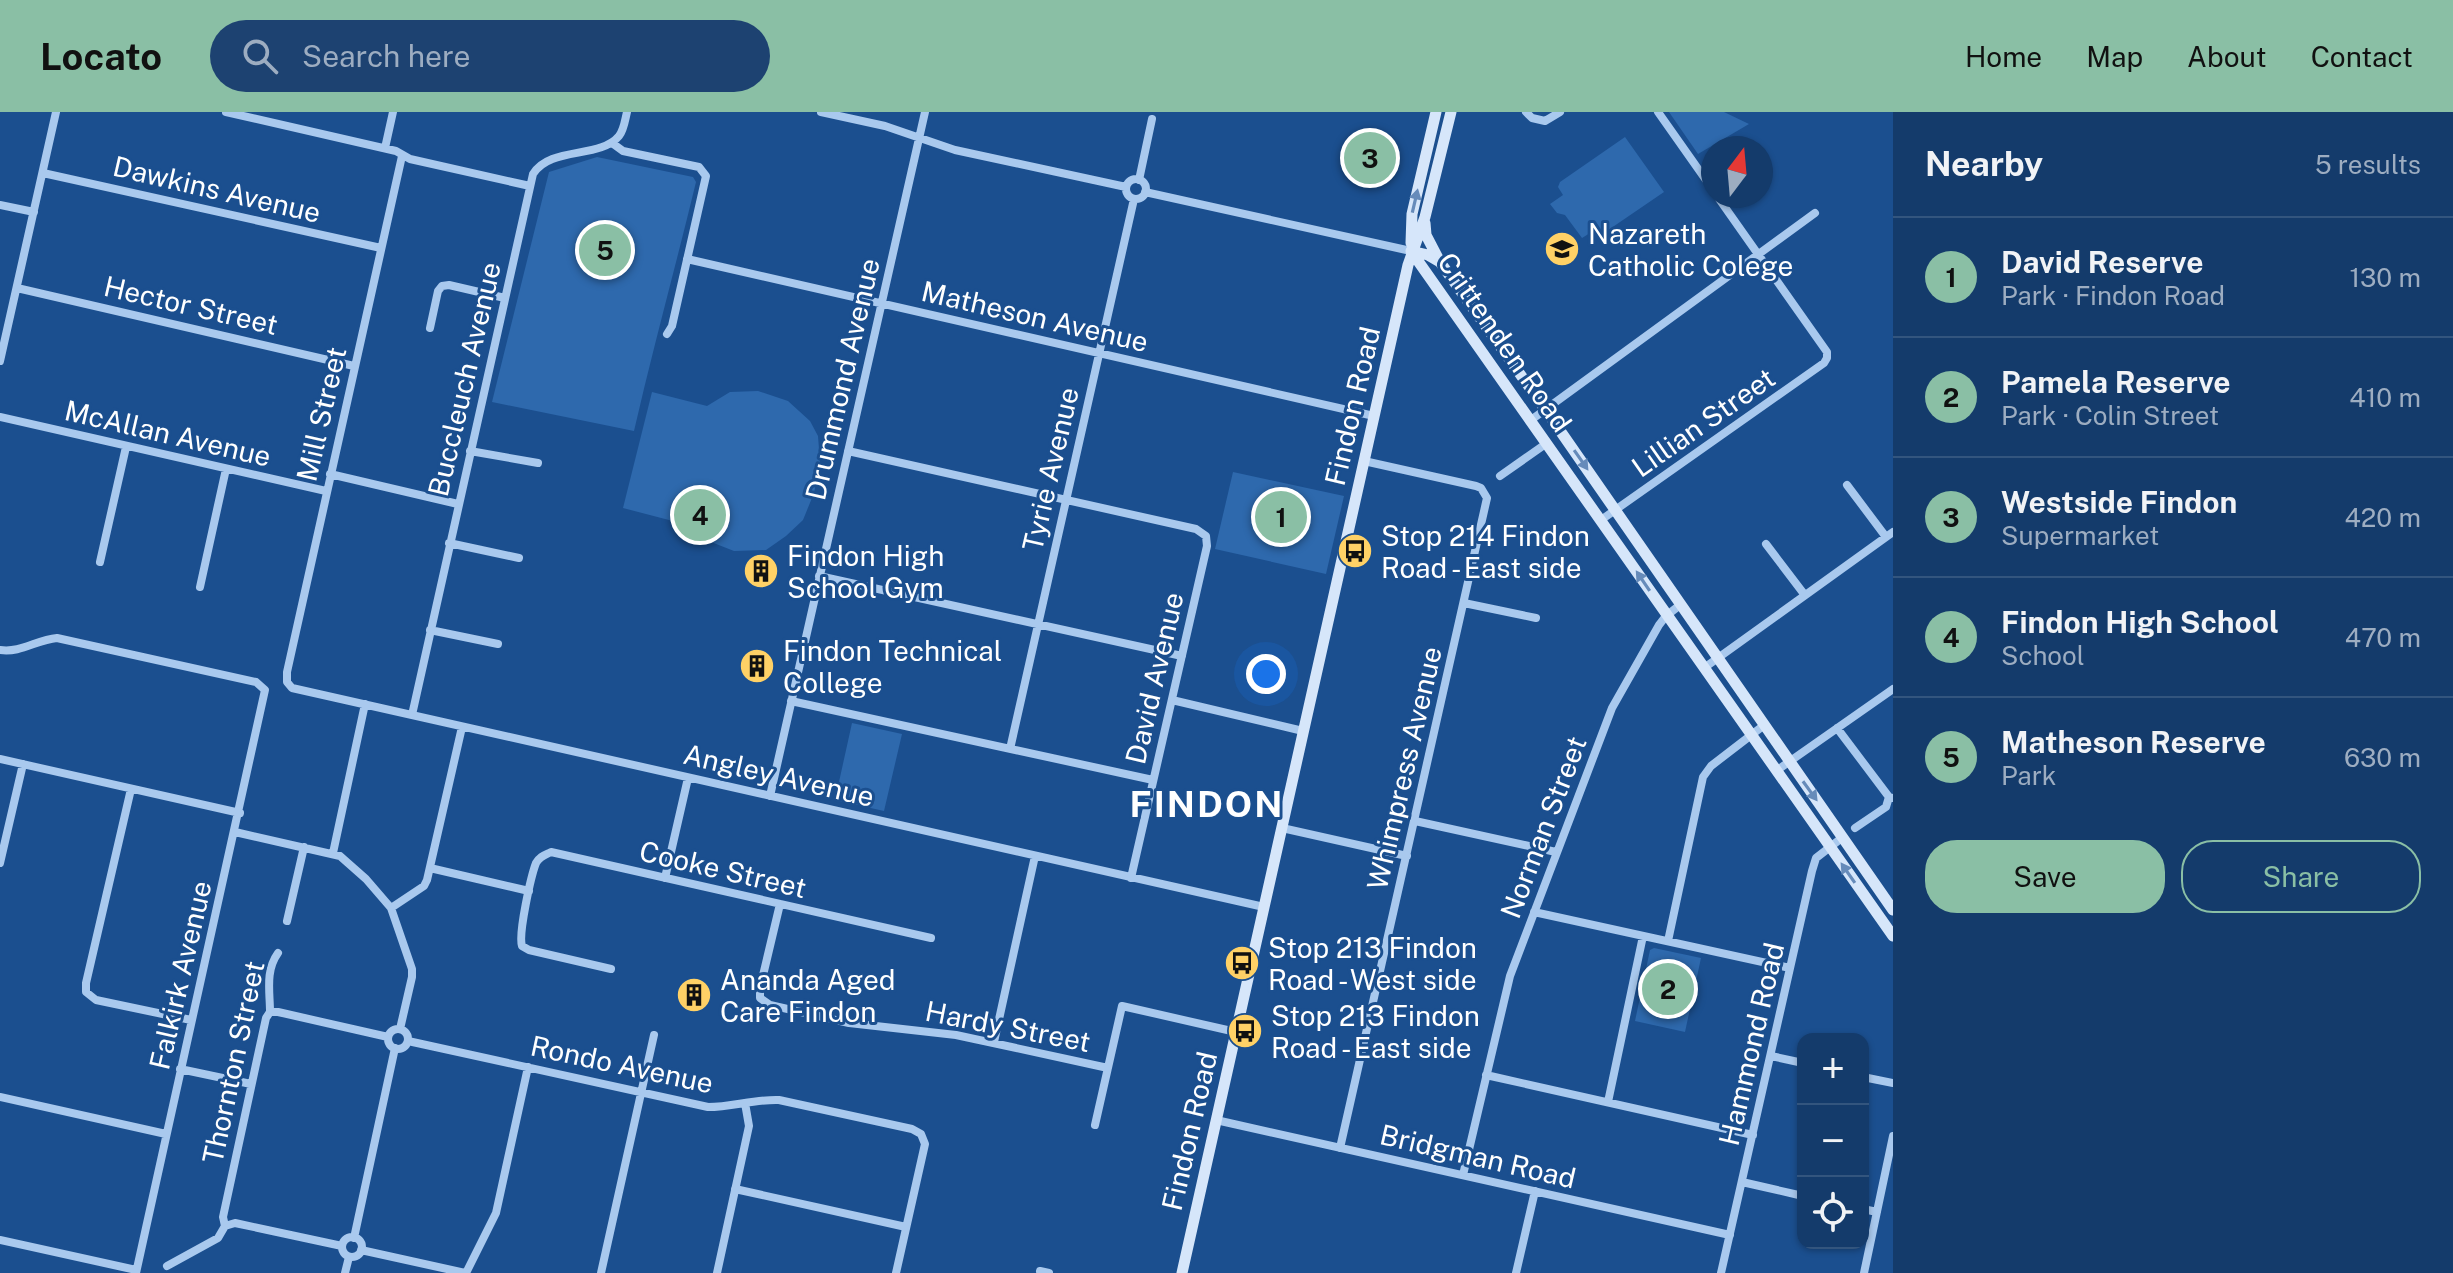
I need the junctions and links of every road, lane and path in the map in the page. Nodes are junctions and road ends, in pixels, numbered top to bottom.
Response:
1 (56, 112) edge
2 (226, 112) edge
3 (393, 112) edge
4 (627, 112) edge
5 (821, 112) edge
6 (925, 112) edge
7 (1436, 112) edge
8 (1451, 112) edge
9 (1526, 112) edge
10 (1560, 112) edge
11 (1658, 112) edge
12 (1152, 119) dead end
13 (919, 138) junction
14 (612, 143) junction
15 (385, 148) junction
16 (1426, 152) junction
17 (402, 156) junction
18 (1437, 165) junction
19 (43, 173) junction
20 (1701, 173) edge
21 (1139, 180) junction
22 (530, 186) junction
23 (1126, 187) junction
24 (1145, 192) junction
25 (1134, 199) junction
26 (0, 205) edge
27 (1725, 208) edge
28 (34, 212) junction
29 (1815, 213) dead end
30 (1424, 218) junction
31 (381, 248) junction
32 (1411, 251) junction
33 (1758, 254) junction
34 (687, 259) junction
35 (1440, 262) junction
36 (1432, 281) junction
37 (17, 288) junction
38 (1403, 288) junction
39 (505, 298) junction
40 (881, 304) junction
41 (4, 328) edge
42 (430, 328) dead end
43 (667, 334) dead end
44 (1098, 353) junction
45 (0, 361) edge
46 (354, 366) junction
47 (1545, 409) junction
48 (1374, 416) junction
49 (0, 417) edge
50 (1531, 420) junction
51 (1547, 443) junction
52 (126, 447) junction
53 (470, 451) junction
54 (848, 451) junction
55 (1364, 461) junction
56 (538, 463) dead end
57 (226, 469) junction
58 (330, 474) junction
59 (1500, 476) dead end
60 (1847, 485) dead end
61 (326, 491) junction
62 (1065, 501) junction
63 (458, 504) junction
64 (1616, 511) junction
65 (1601, 520) junction
66 (1889, 535) edge
67 (449, 543) junction
68 (1766, 544) dead end
69 (519, 558) dead end
70 (100, 562) dead end
71 (819, 576) junction
72 (200, 587) dead end
73 (1804, 594) junction
74 (1464, 603) junction
75 (1680, 605) junction
76 (1666, 616) junction
77 (1536, 618) dead end
78 (1037, 625) junction
79 (430, 630) junction
80 (498, 644) dead end
81 (0, 650) edge
82 (1182, 656) junction
83 (1717, 658) junction
84 (1704, 668) junction
85 (287, 682) joint
86 (1893, 689) edge
87 (1172, 700) junction
88 (791, 701) junction
89 (365, 704) junction
90 (412, 715) junction
91 (1763, 726) junction
92 (462, 727) junction
93 (1837, 728) junction
94 (1303, 731) junction
95 (1750, 735) junction
96 (1010, 749) junction
97 (0, 759) edge
98 (1788, 762) junction
99 (23, 764) junction
100 (1776, 771) junction
101 (688, 778) junction
102 (1153, 780) junction
103 (131, 789) junction
104 (770, 796) junction
105 (1891, 798) edge
106 (240, 813) junction
107 (1415, 821) junction
108 (1282, 828) junction
109 (1855, 828) dead end
110 (235, 832) junction
111 (1843, 837) junction
112 (304, 847) junction
113 (1829, 847) junction
114 (1556, 852) junction
115 (333, 853) junction
116 (1035, 856) junction
117 (1407, 856) junction
118 (0, 863) edge
119 (430, 868) junction
120 (665, 878) junction
121 (1131, 878) junction
122 (529, 891) junction
123 (780, 904) junction
124 (1264, 907) junction
125 (391, 908) junction
126 (1893, 910) edge
127 (1534, 912) junction
128 (287, 921) dead end
129 (1643, 936) junction
130 (1893, 936) edge
131 (931, 938) dead end
132 (1668, 941) junction
133 (278, 953) dead end
134 (1790, 968) junction
135 (611, 969) dead end
136 (270, 1012) junction
137 (191, 1020) junction
138 (400, 1029) junction
139 (1236, 1032) junction
140 (654, 1035) dead end
141 (388, 1037) junction
142 (408, 1041) junction
143 (994, 1042) junction
144 (395, 1048) junction
145 (1771, 1056) junction
146 (1797, 1062) edge
147 (528, 1067) junction
148 (1108, 1068) junction
149 (180, 1069) junction
150 (1486, 1075) junction
151 (1869, 1078) edge
152 (1893, 1083) edge
153 (251, 1084) junction
154 (641, 1093) junction
155 (0, 1097) edge
156 (1608, 1102) junction
157 (745, 1103) junction
158 (1216, 1120) junction
159 (1095, 1125) dead end
160 (166, 1134) junction
161 (1753, 1135) junction
162 (1893, 1136) edge
163 (1340, 1148) junction
164 (1463, 1175) junction
165 (1742, 1182) junction
166 (735, 1189) junction
167 (1535, 1191) junction
168 (1797, 1195) edge
169 (1869, 1210) edge
170 (1877, 1212) junction
171 (225, 1226) junction
172 (906, 1227) junction
173 (1730, 1235) junction
174 (354, 1238) junction
175 (0, 1240) edge
176 (342, 1246) junction
177 (361, 1250) junction
178 (349, 1257) junction
179 (167, 1266) dead end
180 (136, 1272) edge
181 (345, 1273) edge
182 (465, 1273) edge
183 (601, 1273) edge
184 (717, 1273) edge
185 (896, 1273) edge
186 (1182, 1273) edge
187 (1516, 1273) edge
188 (1721, 1273) edge
189 (1864, 1273) edge

1 - 19 street
2 - 15 street
3 - 15 street
4 - 14 street
5 - 13 street
6 - 13 street, Drummond Avenue
7 - 16 main road, Findon Road
8 - 18 main road, Findon Road
9 - 10 street
11 - 20 street
12 - 21 street
13 - 23 street
13 - 40 street, Drummond Avenue
14 - 22 street
14 - 34 street
15 - 17 street
16 - 18 main road
32 -> 16 main road, Findon Road
17 - 22 street
17 - 31 street, Mill Street
18 - 30 main road, Findon Road
19 - 28 street
19 - 31 street, Dawkins Avenue
21 - 23 street
21 - 24 street
22 - 39 street, Buccleuch Avenue
23 - 25 street
24 - 25 street
24 - 32 street
25 - 44 street, Tyrie Avenue
26 - 28 street
27 - 33 street
28 - 37 street
29 - 33 street
30 - 32 main road, Findon Road
30 - 35 main road
31 - 46 street, Mill Street
32 - 35 main road, Crittenden Road
32 - 36 main road, Crittenden Road
32 - 38 main road, Findon Road
33 - 47 street
33 - 64 street, Lillian Street
34 - 40 street, Matheson Avenue
34 - 43 street
35 - 47 main road, Crittenden Road
36 - 38 main road
36 - 50 main road, Crittenden Road
37 - 41 street
37 - 46 street, Hector Street
38 - 48 main road, Findon Road
39 - 42 street
39 - 53 street, Buccleuch Avenue
40 - 44 street, Matheson Avenue
40 - 54 street, Drummond Avenue
41 - 45 street
44 - 48 street, Matheson Avenue
44 - 62 street, Tyrie Avenue
46 - 58 street, Mill Street
47 - 50 street
47 -> 64 main road, Crittenden Road
48 - 55 main road, Findon Road
49 - 52 street, McAllan Avenue
50 - 51 main road, Crittenden Road
51 - 59 street
51 - 65 main road, Crittenden Road
52 - 57 street, McAllan Avenue
52 - 70 street
53 - 56 street
53 - 63 street, Buccleuch Avenue
54 - 62 street
54 - 71 street, Drummond Avenue
55 - 74 street, Whimpress Avenue
55 - 94 main road, Findon Road
57 - 61 street, McAllan Avenue
57 - 72 street
58 - 61 street, Mill Street
58 - 63 street
60 - 66 street
61 - 85 street, Mill Street
62 - 78 street, Tyrie Avenue
62 - 82 street, David Avenue
63 - 67 street, Buccleuch Avenue
64 - 65 street, Lillian Street
64 - 75 main road, Crittenden Road
76 -> 65 main road, Crittenden Road
66 - 73 street
67 - 69 street
67 - 79 street, Buccleuch Avenue
68 - 73 street
71 - 78 street
71 - 88 street, Drummond Avenue
73 - 83 street
74 - 77 street
74 - 107 street, Whimpress Avenue
75 - 76 street, Norman Street
75 - 83 main road, Crittenden Road
76 - 84 main road, Crittenden Road
76 - 114 street, Norman Street
78 - 82 street
78 - 96 street, Tyrie Avenue
79 - 80 street
79 - 90 street, Buccleuch Avenue
81 - 106 street, Falkirk Avenue
82 - 87 street, David Avenue
83 - 84 street
83 - 91 main road, Crittenden Road
84 - 95 main road, Crittenden Road
85 - 89 street, Angley Avenue
86 - 93 street
87 - 94 street
87 - 102 street, David Avenue
88 - 96 street
88 - 104 street, Drummond Avenue
89 - 90 street, Angley Avenue
89 - 115 street
90 - 92 street, Angley Avenue
91 - 95 street
91 - 98 main road, Crittenden Road
92 - 101 street, Angley Avenue
92 - 119 street
93 - 98 street
93 - 105 street
94 - 108 main road, Findon Road
95 - 100 main road, Crittenden Road
95 - 132 street
96 - 102 street
97 - 99 street
98 - 100 street
98 -> 111 main road, Crittenden Road
99 - 103 street
99 - 118 street
100 - 113 main road, Crittenden Road
101 - 104 street, Angley Avenue
101 - 120 street
102 - 121 street, David Avenue
103 - 106 street
103 - 137 street
104 - 116 street, Angley Avenue
105 - 109 street
106 - 110 street, Falkirk Avenue
107 - 114 street
107 - 117 street, Whimpress Avenue
108 - 117 street
108 - 124 main road, Findon Road
110 - 112 street
110 - 137 street, Falkirk Avenue
111 - 113 street, Hammond Road
111 - 126 main road, Crittenden Road
112 - 115 street
112 - 128 street
130 -> 113 main road, Crittenden Road
113 - 134 street, Hammond Road
114 - 127 street, Norman Street
115 - 125 street
116 - 121 street, Angley Avenue
116 - 143 street
117 - 163 street, Whimpress Avenue
119 - 122 street
119 - 125 street
120 - 122 street, Cooke Street
120 - 123 street, Cooke Street
121 - 124 street, Angley Avenue
122 - 135 street, Cooke Street
123 - 131 street, Cooke Street
123 - 143 street, Hardy Street
124 - 139 main road, Findon Road
125 - 138 street
127 - 129 street
127 - 150 street, Norman Street
129 - 132 street
129 - 156 street
132 - 134 street
133 - 136 street, Thornton Street
134 - 145 street, Hammond Road
136 - 141 street
136 - 153 street, Thornton Street
137 - 149 street, Falkirk Avenue
138 - 141 street
138 - 142 street
139 - 148 street
139 - 158 main road, Findon Road
140 - 154 street
141 - 144 street
142 - 144 street
142 - 147 street, Rondo Avenue
143 - 148 street, Hardy Street
144 - 174 street
145 - 146 street
145 - 161 street, Hammond Road
147 - 154 street, Rondo Avenue
147 - 182 street
148 - 159 street
149 - 153 street
149 - 160 street, Falkirk Avenue
150 - 156 street
150 - 164 street, Norman Street
151 - 152 street
153 - 171 street, Thornton Street
154 - 157 street, Rondo Avenue
154 - 183 street
155 - 160 street
156 - 161 street
157 - 166 street
157 - 172 street, Rondo Avenue
158 - 163 street, Bridgman Road
158 - 186 main road, Findon Road
160 - 180 street, Falkirk Avenue
161 - 165 street, Hammond Road
162 - 170 street
163 - 164 street, Bridgman Road
164 - 167 street, Bridgman Road
165 - 168 street
165 - 173 street, Hammond Road
166 - 172 street
166 - 184 street
167 - 173 street, Bridgman Road
167 - 187 street
169 - 170 street
170 - 189 street
171 - 176 street
171 - 179 street
172 - 185 street, Rondo Avenue
173 - 188 street, Hammond Road
174 - 176 street
174 - 177 street
175 - 180 street
176 - 178 street
177 - 178 street
177 - 182 street
178 - 181 street

